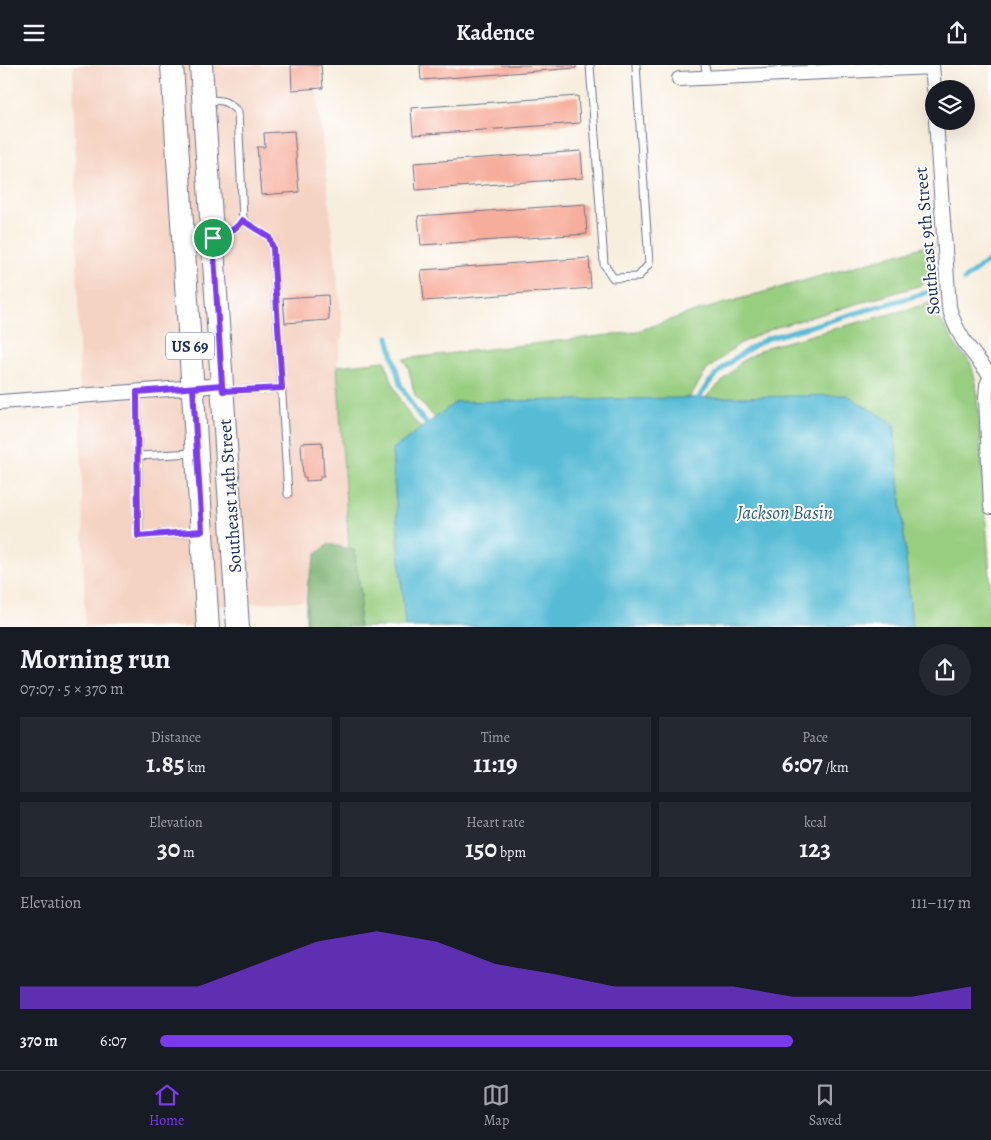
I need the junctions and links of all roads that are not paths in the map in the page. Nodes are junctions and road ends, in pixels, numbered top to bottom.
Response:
1 (172, 65) edge
2 (201, 65) edge
3 (590, 65) edge
4 (636, 65) edge
5 (932, 66) edge
6 (806, 69) edge
7 (706, 72) edge
8 (679, 79) dead end
9 (933, 80) edge
10 (203, 100) junction
11 (937, 130) edge
12 (242, 220) junction
13 (213, 238) junction
14 (991, 376) edge
15 (193, 388) junction
16 (222, 388) junction
17 (282, 388) junction
18 (137, 392) junction
19 (0, 402) edge
20 (197, 453) junction
21 (138, 456) junction
22 (288, 494) dead end
23 (991, 507) edge
24 (202, 531) junction
25 (208, 627) edge
26 (238, 627) edge

1 - 15 main road, Southeast 14th Street / US 69
2 - 10 main road, Southeast 14th Street / US 69
3 - 4 lane
5 - 6 street
5 - 9 street
6 - 7 street
7 - 8 street
10 - 12 lane
10 - 13 main road, Southeast 14th Street / US 69
11 - 14 street, Southeast 9th Street
12 - 13 lane
12 - 17 lane
13 - 16 main road, Southeast 14th Street / US 69
14 - 23 street, Southeast 9th Street
15 - 16 street
15 - 18 street
15 - 20 main road, Southeast 14th Street / US 69
16 - 17 lane
16 - 26 main road, Southeast 14th Street / US 69
17 - 22 lane
18 - 19 street
18 - 21 lane
20 - 21 lane
20 - 24 main road, Southeast 14th Street / US 69
21 - 24 lane
24 - 25 main road, Southeast 14th Street / US 69

